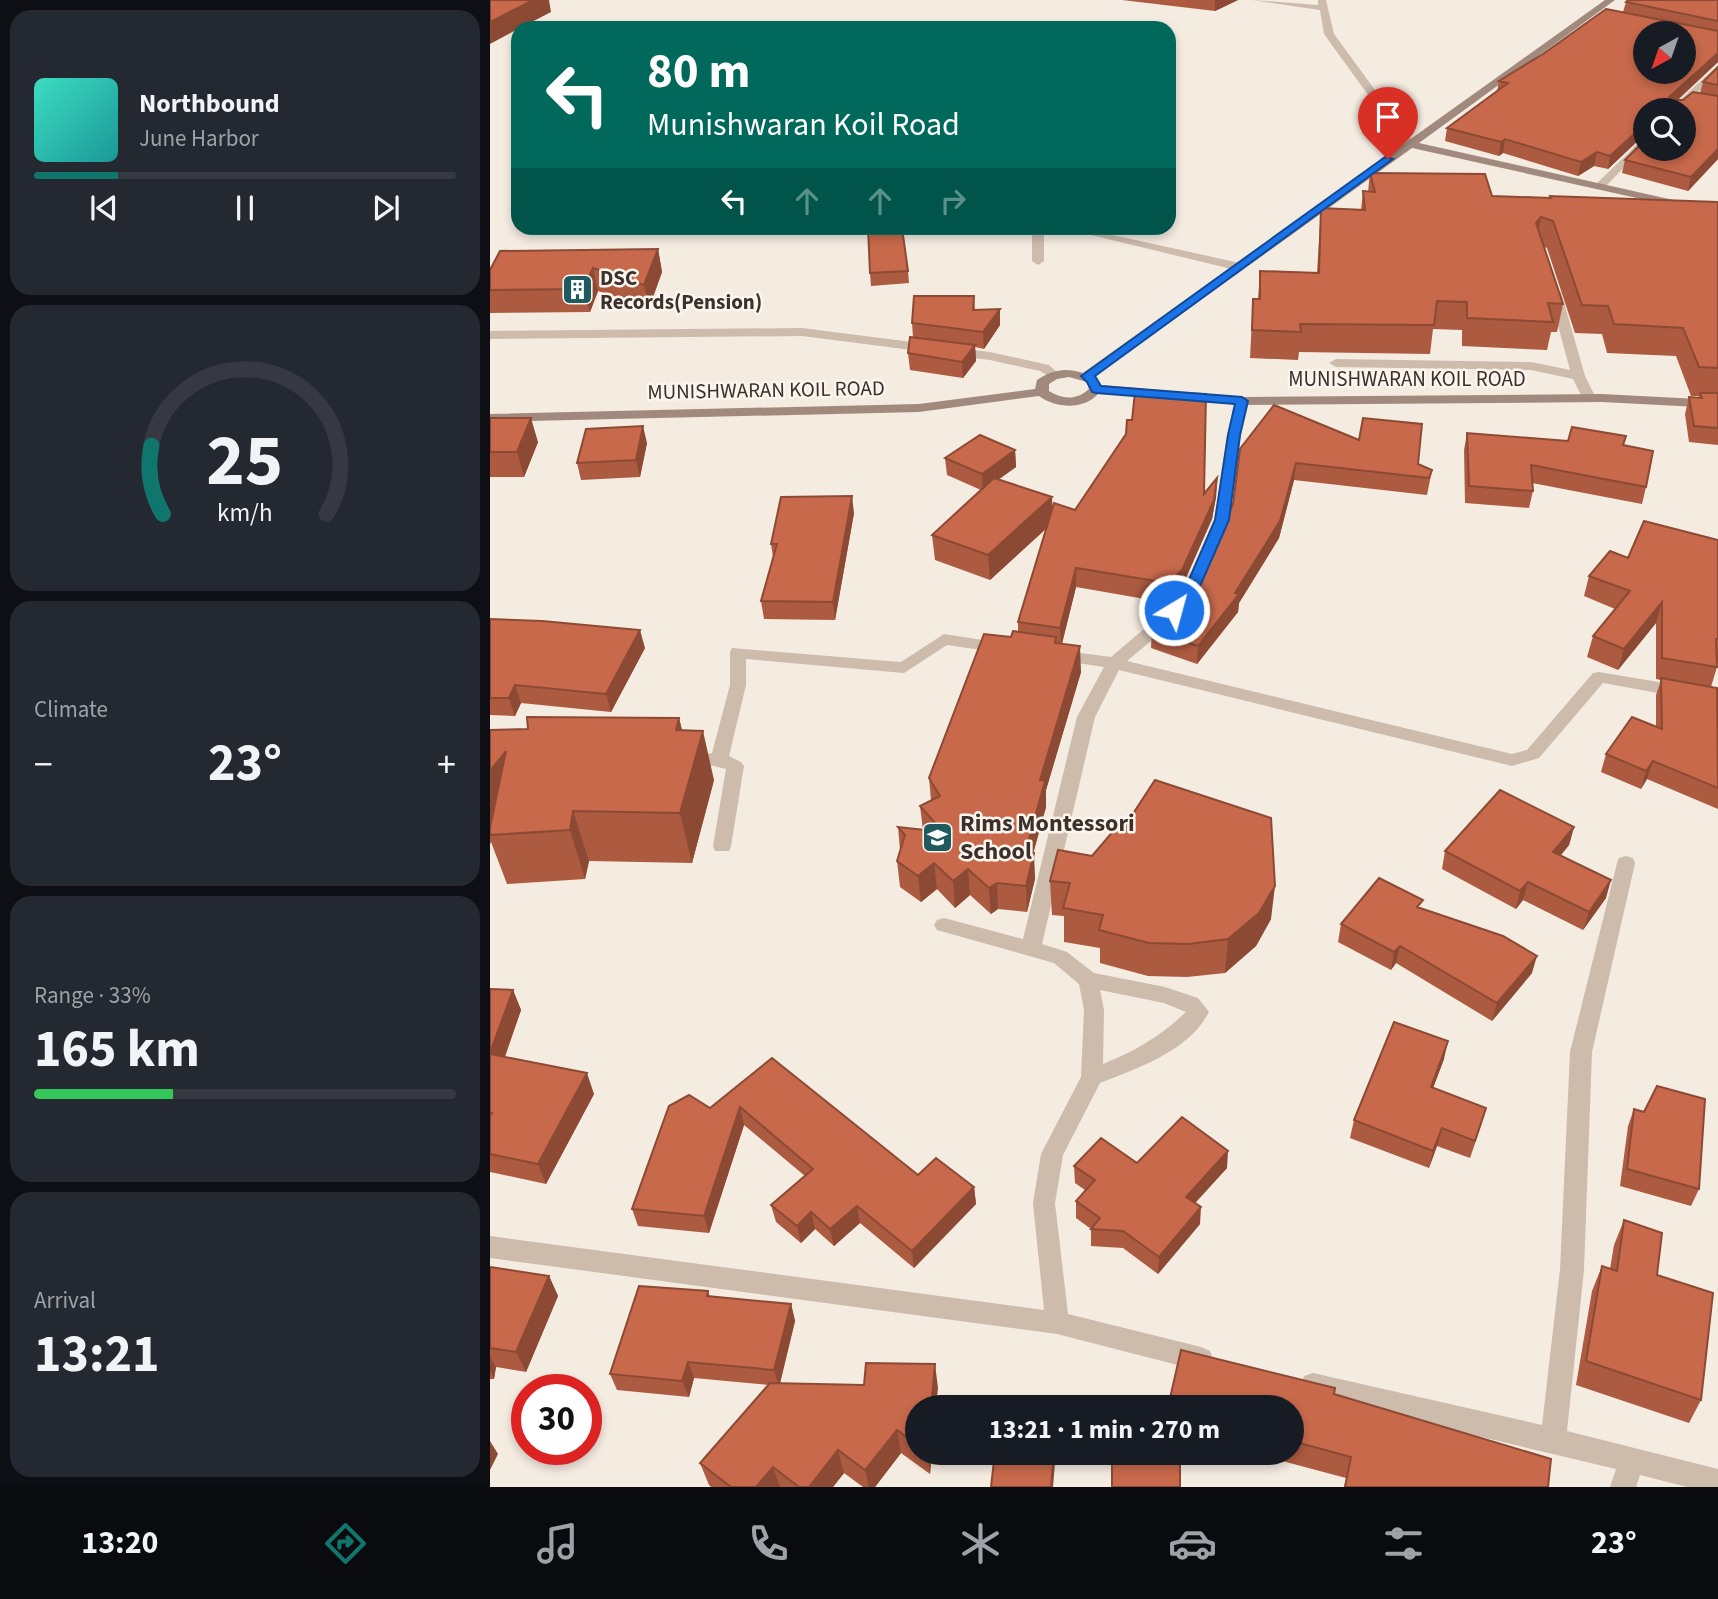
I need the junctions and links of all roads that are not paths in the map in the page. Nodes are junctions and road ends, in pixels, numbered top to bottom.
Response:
1 (1256, 0) edge
2 (1611, 0) edge
3 (1323, 4) edge
4 (1595, 14) junction
5 (1608, 17) edge
6 (1718, 68) edge
7 (1692, 98) edge
8 (1409, 144) junction
9 (1633, 152) edge
10 (1599, 187) junction
11 (1718, 213) edge
12 (1038, 235) edge
13 (1098, 235) edge
14 (1038, 261) dead end
15 (1240, 268) junction
16 (1552, 284) edge
17 (490, 335) edge
18 (1336, 363) dead end
19 (1053, 375) junction
20 (1087, 376) junction
21 (1578, 376) junction
22 (1096, 389) junction
23 (1042, 392) junction
24 (1589, 398) junction
25 (1242, 401) junction
26 (1718, 404) edge
27 (490, 418) edge
28 (1114, 663) junction
29 (1718, 698) edge
30 (694, 759) edge
31 (719, 759) junction
32 (722, 846) dead end
33 (1626, 863) dead end
34 (944, 925) dead end
35 (1031, 949) junction
36 (1088, 980) junction
37 (1092, 1077) junction
38 (490, 1247) edge
39 (1057, 1323) junction
40 (1221, 1364) edge
41 (1287, 1379) edge
42 (1553, 1440) junction
43 (1632, 1460) junction
44 (1718, 1482) edge
45 (1623, 1487) edge

1 - 3 street
2 - 4 street
3 - 8 street
4 - 5 street
4 - 8 street
6 - 7 street
8 - 10 street
8 - 15 street
9 - 10 street
10 - 11 street
12 - 14 street
13 - 15 street
15 - 20 street
16 - 21 street
17 - 19 street
18 - 21 street
19 - 20 street
19 - 23 street
20 - 22 street
21 - 24 street
22 - 23 street
22 - 25 street, MUNISHWARAN KOIL ROAD
23 - 27 street, MUNISHWARAN KOIL ROAD
24 - 25 street, MUNISHWARAN KOIL ROAD
24 - 26 street, MUNISHWARAN KOIL ROAD
25 - 28 street
28 - 29 street
28 - 31 street
28 - 35 street
30 - 31 street
31 - 32 street
33 - 42 street
34 - 35 street
35 - 36 street
36 - 37 street
36 - 37 street
37 - 39 street
38 - 39 street
39 - 40 street
41 - 42 street
42 - 43 street
43 - 44 street
43 - 45 street

